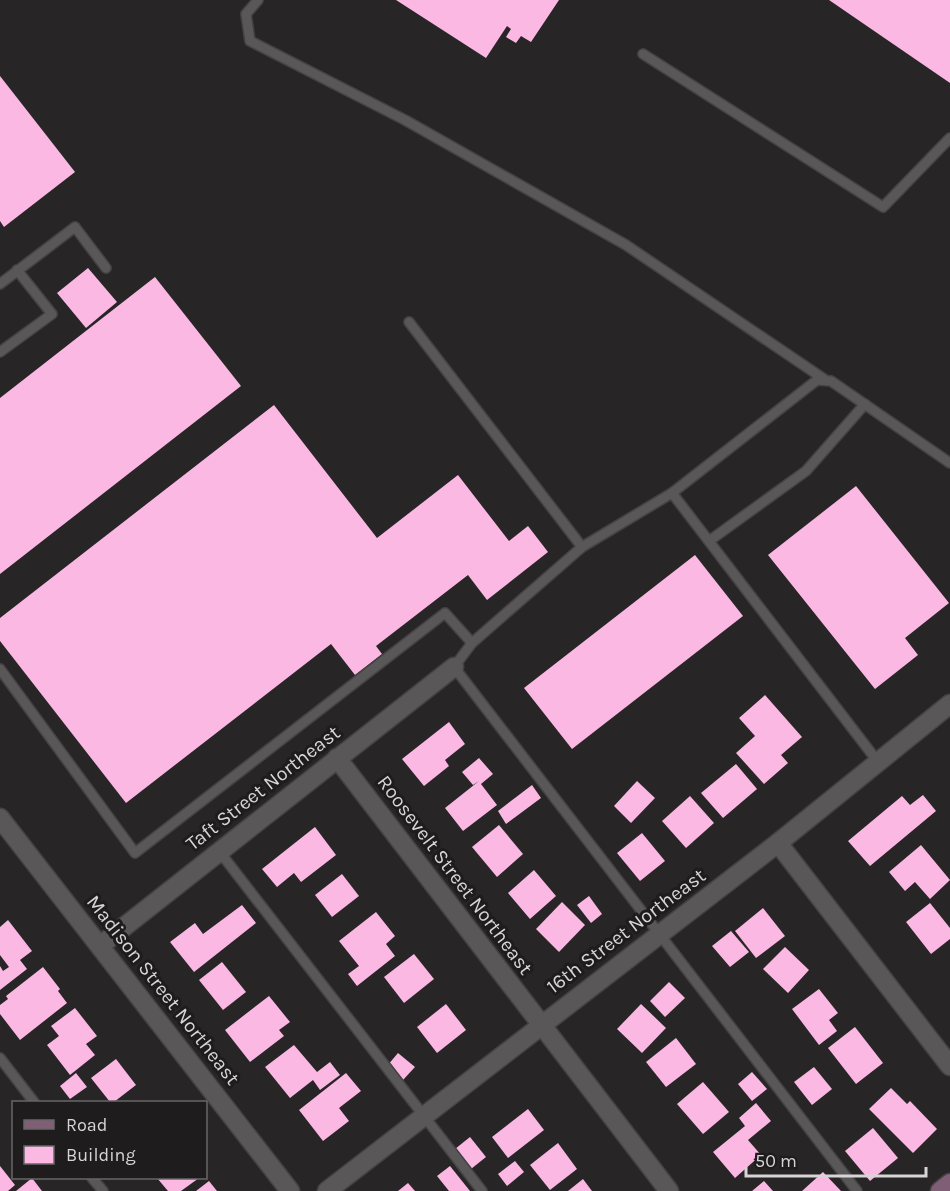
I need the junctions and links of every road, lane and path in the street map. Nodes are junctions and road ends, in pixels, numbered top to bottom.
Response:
1 (258, 0) edge
2 (643, 54) dead end
3 (950, 138) edge
4 (106, 268) dead end
5 (17, 270) junction
6 (0, 284) edge
7 (409, 322) dead end
8 (0, 352) edge
9 (824, 380) junction
10 (865, 404) junction
11 (950, 463) edge
12 (672, 493) junction
13 (709, 542) junction
14 (582, 547) junction
15 (472, 643) junction
16 (454, 667) junction
17 (0, 669) edge
18 (950, 704) edge
19 (337, 758) junction
20 (878, 762) junction
21 (0, 818) edge
22 (778, 843) junction
23 (219, 851) junction
24 (660, 934) junction
25 (101, 945) junction
26 (541, 1024) junction
27 (0, 1058) edge
28 (950, 1066) edge
29 (33, 1101) edge
30 (424, 1116) junction
31 (93, 1179) edge
32 (950, 1183) edge
33 (103, 1191) edge
34 (290, 1191) edge
35 (327, 1191) edge
36 (482, 1191) edge
37 (669, 1191) edge
38 (857, 1191) edge
39 (940, 1191) edge

1 - 9 lane
2 - 3 lane
4 - 5 lane
5 - 6 lane
5 - 8 lane
7 - 14 lane
9 - 10 lane
9 - 12 lane
10 - 11 lane
10 - 13 lane
12 - 13 lane
12 - 14 lane
13 - 20 lane
14 - 15 lane
15 - 16 lane
15 - 17 lane
16 - 19 street, Taft Street Northeast
16 - 24 lane
18 - 20 street, 16th Street Northeast
19 - 23 street, Taft Street Northeast
19 - 26 street, Roosevelt Street Northeast
20 - 22 street, 16th Street Northeast
21 - 25 street, Madison Street Northeast
22 - 24 street, 16th Street Northeast
22 - 28 street
23 - 25 street, Taft Street Northeast
23 - 30 lane
24 - 26 street, 16th Street Northeast
24 - 38 lane
25 - 34 street, Madison Street Northeast
26 - 30 street, 16th Street Northeast
26 - 37 street, Roosevelt Street Northeast
27 - 29 lane
30 - 35 street, 16th Street Northeast
30 - 36 lane
31 - 33 lane
32 - 39 main road

